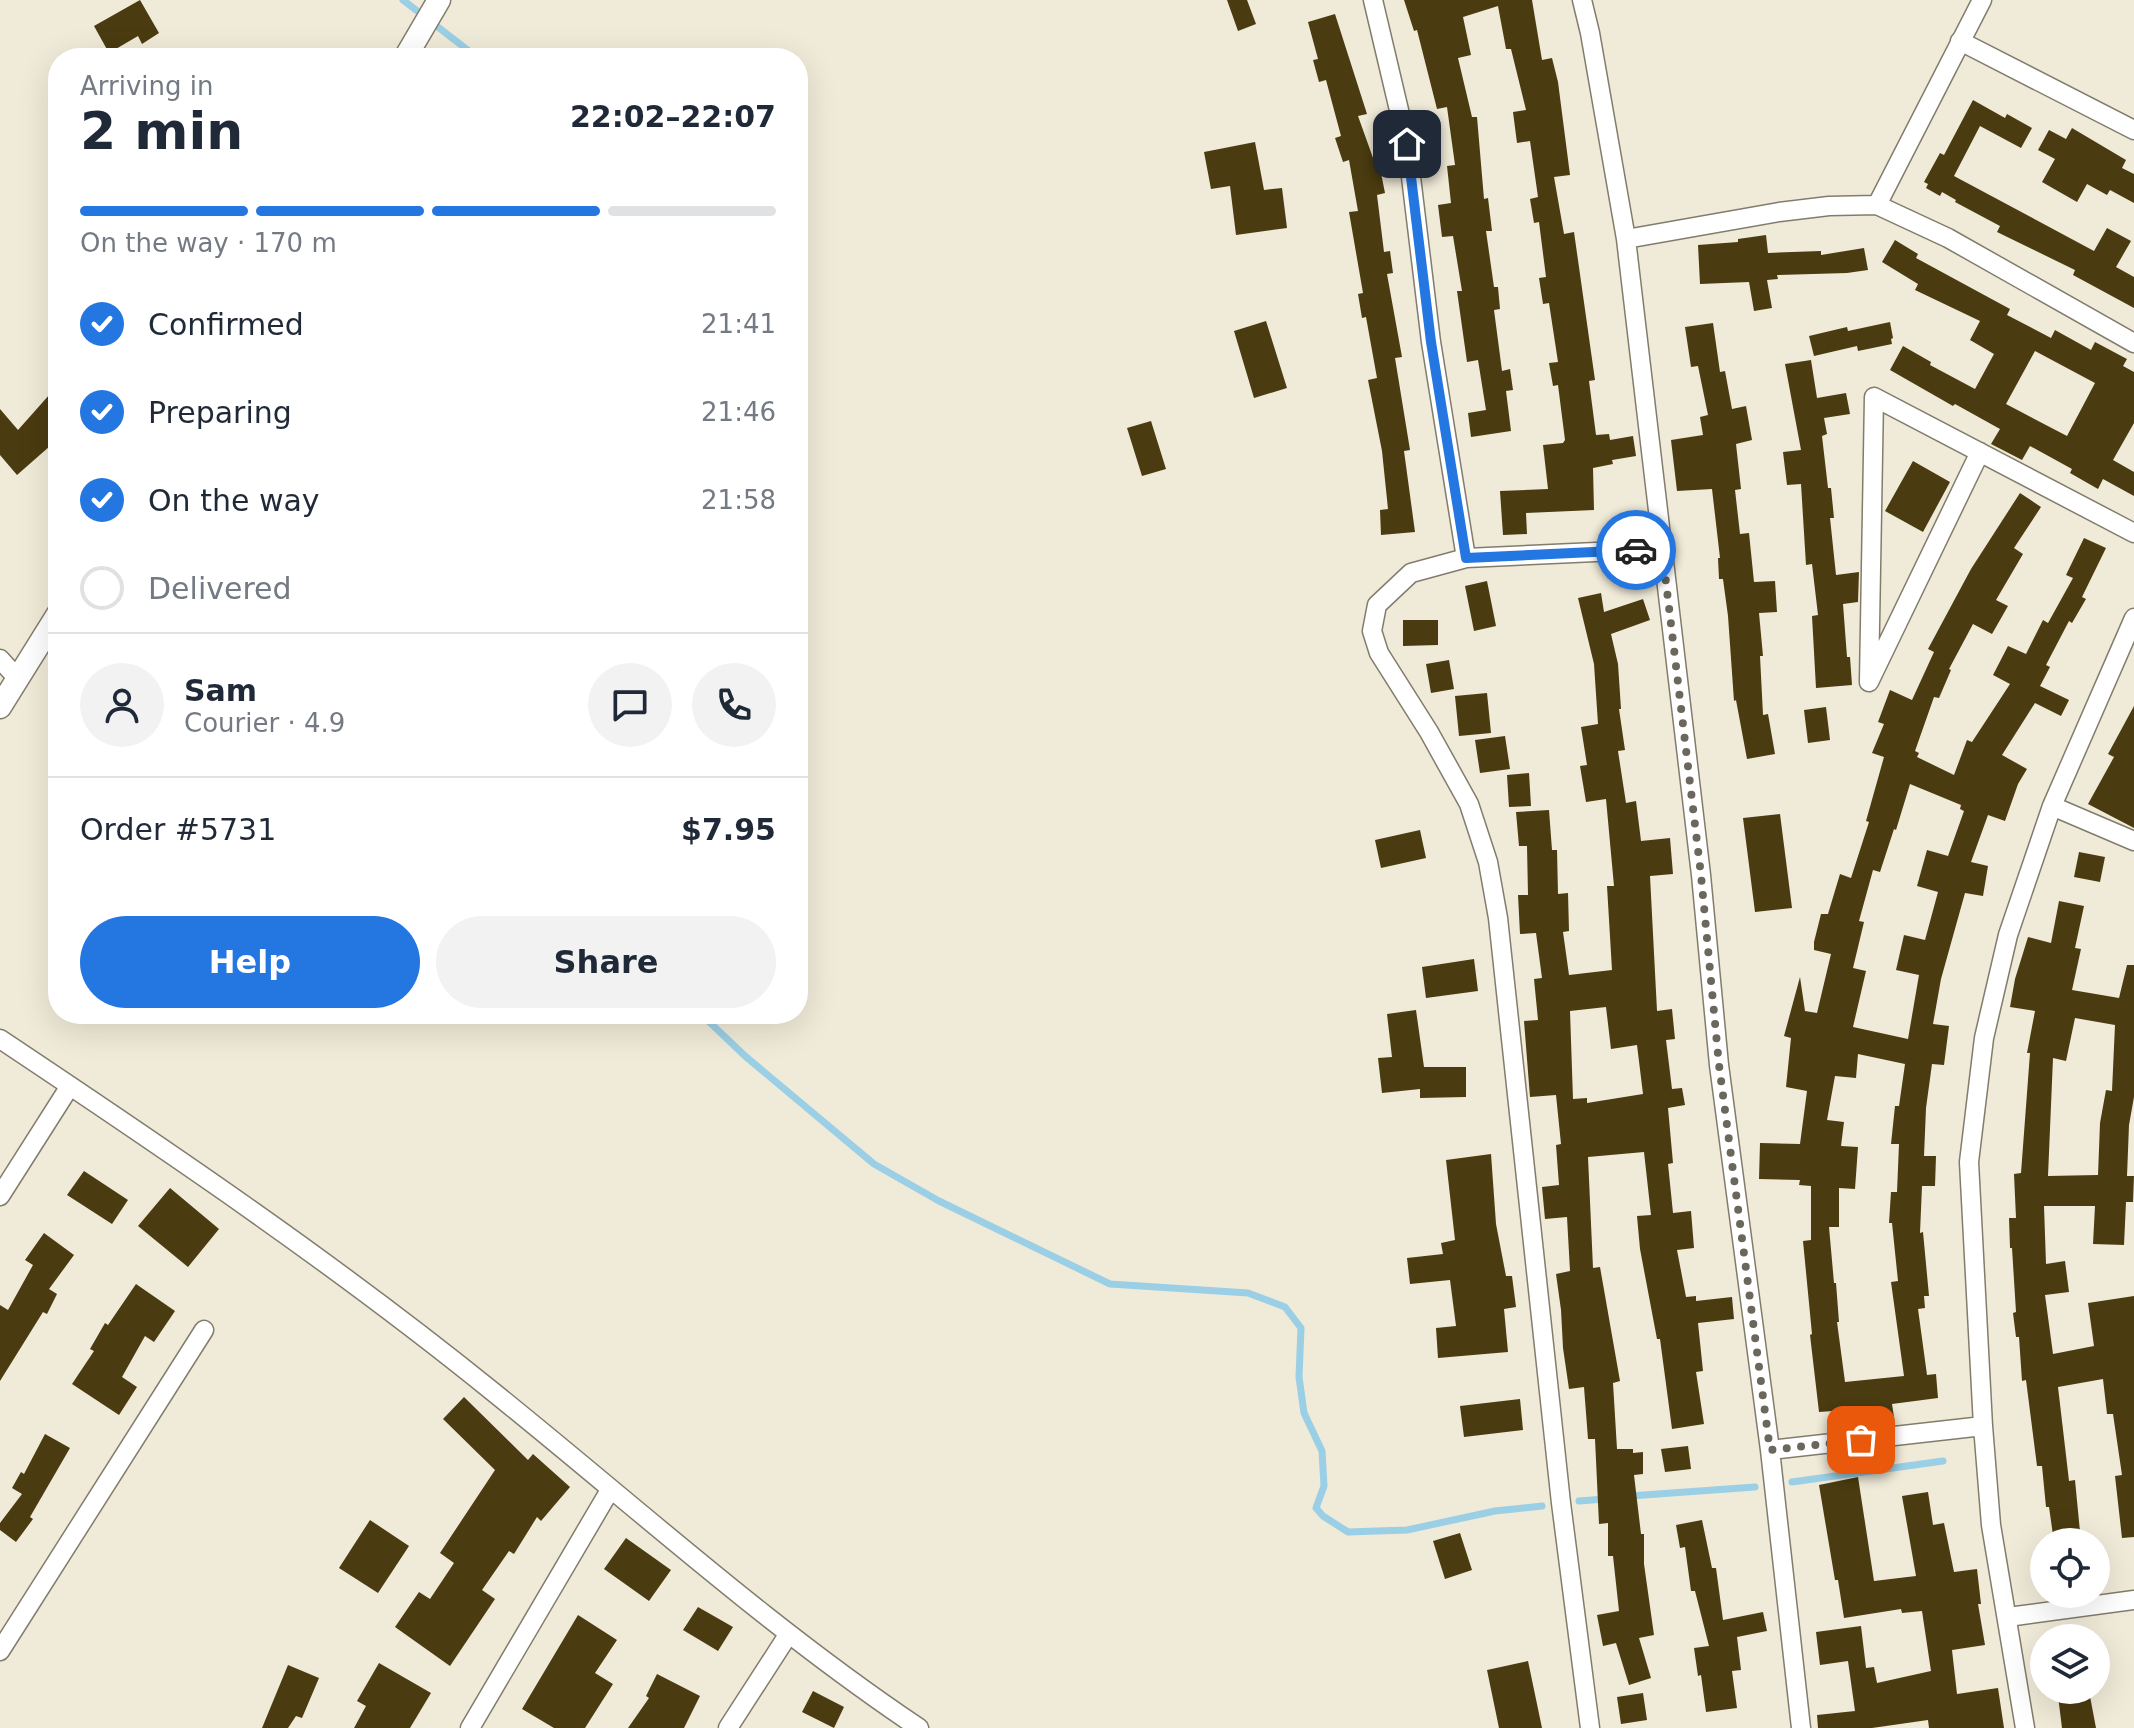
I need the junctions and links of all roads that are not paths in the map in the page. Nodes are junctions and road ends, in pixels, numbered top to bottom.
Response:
1 (439, 0) edge
2 (1373, 0) edge
3 (1582, 0) edge
4 (1982, 0) edge
5 (1960, 41) junction
6 (411, 48) edge
7 (2134, 130) edge
8 (1877, 205) junction
9 (1626, 239) junction
10 (2134, 343) edge
11 (1980, 452) junction
12 (2134, 533) edge
13 (1662, 549) junction
14 (1466, 558) junction
15 (2134, 618) edge
16 (48, 630) edge
17 (0, 659) edge
18 (18, 679) junction
19 (0, 707) edge
20 (2052, 806) junction
21 (2134, 841) edge
22 (0, 1039) edge
23 (70, 1086) junction
24 (0, 1196) edge
25 (204, 1330) dead end
26 (1983, 1426) junction
27 (1770, 1450) junction
28 (610, 1490) junction
29 (2134, 1600) edge
30 (2008, 1617) junction
31 (788, 1635) junction
32 (0, 1651) edge
33 (470, 1728) edge
34 (728, 1728) edge
35 (919, 1728) edge
36 (1590, 1728) edge
37 (1801, 1728) edge
38 (2025, 1728) edge

1 - 6 street
2 - 14 street
3 - 9 street
4 - 5 street
5 - 7 street
5 - 8 street
8 - 9 street
8 - 10 street
9 - 13 street
11 - 11 street
11 - 12 street
13 - 14 street
13 - 27 street
14 - 36 street
15 - 20 street
16 - 18 street
17 - 18 street
18 - 19 street
20 - 21 street
20 - 26 street
22 - 23 street
23 - 24 street
23 - 28 street
25 - 32 street
26 - 27 street
26 - 30 street
27 - 37 street
28 - 31 street
28 - 33 street
29 - 30 street
30 - 38 street
31 - 34 street
31 - 35 street

